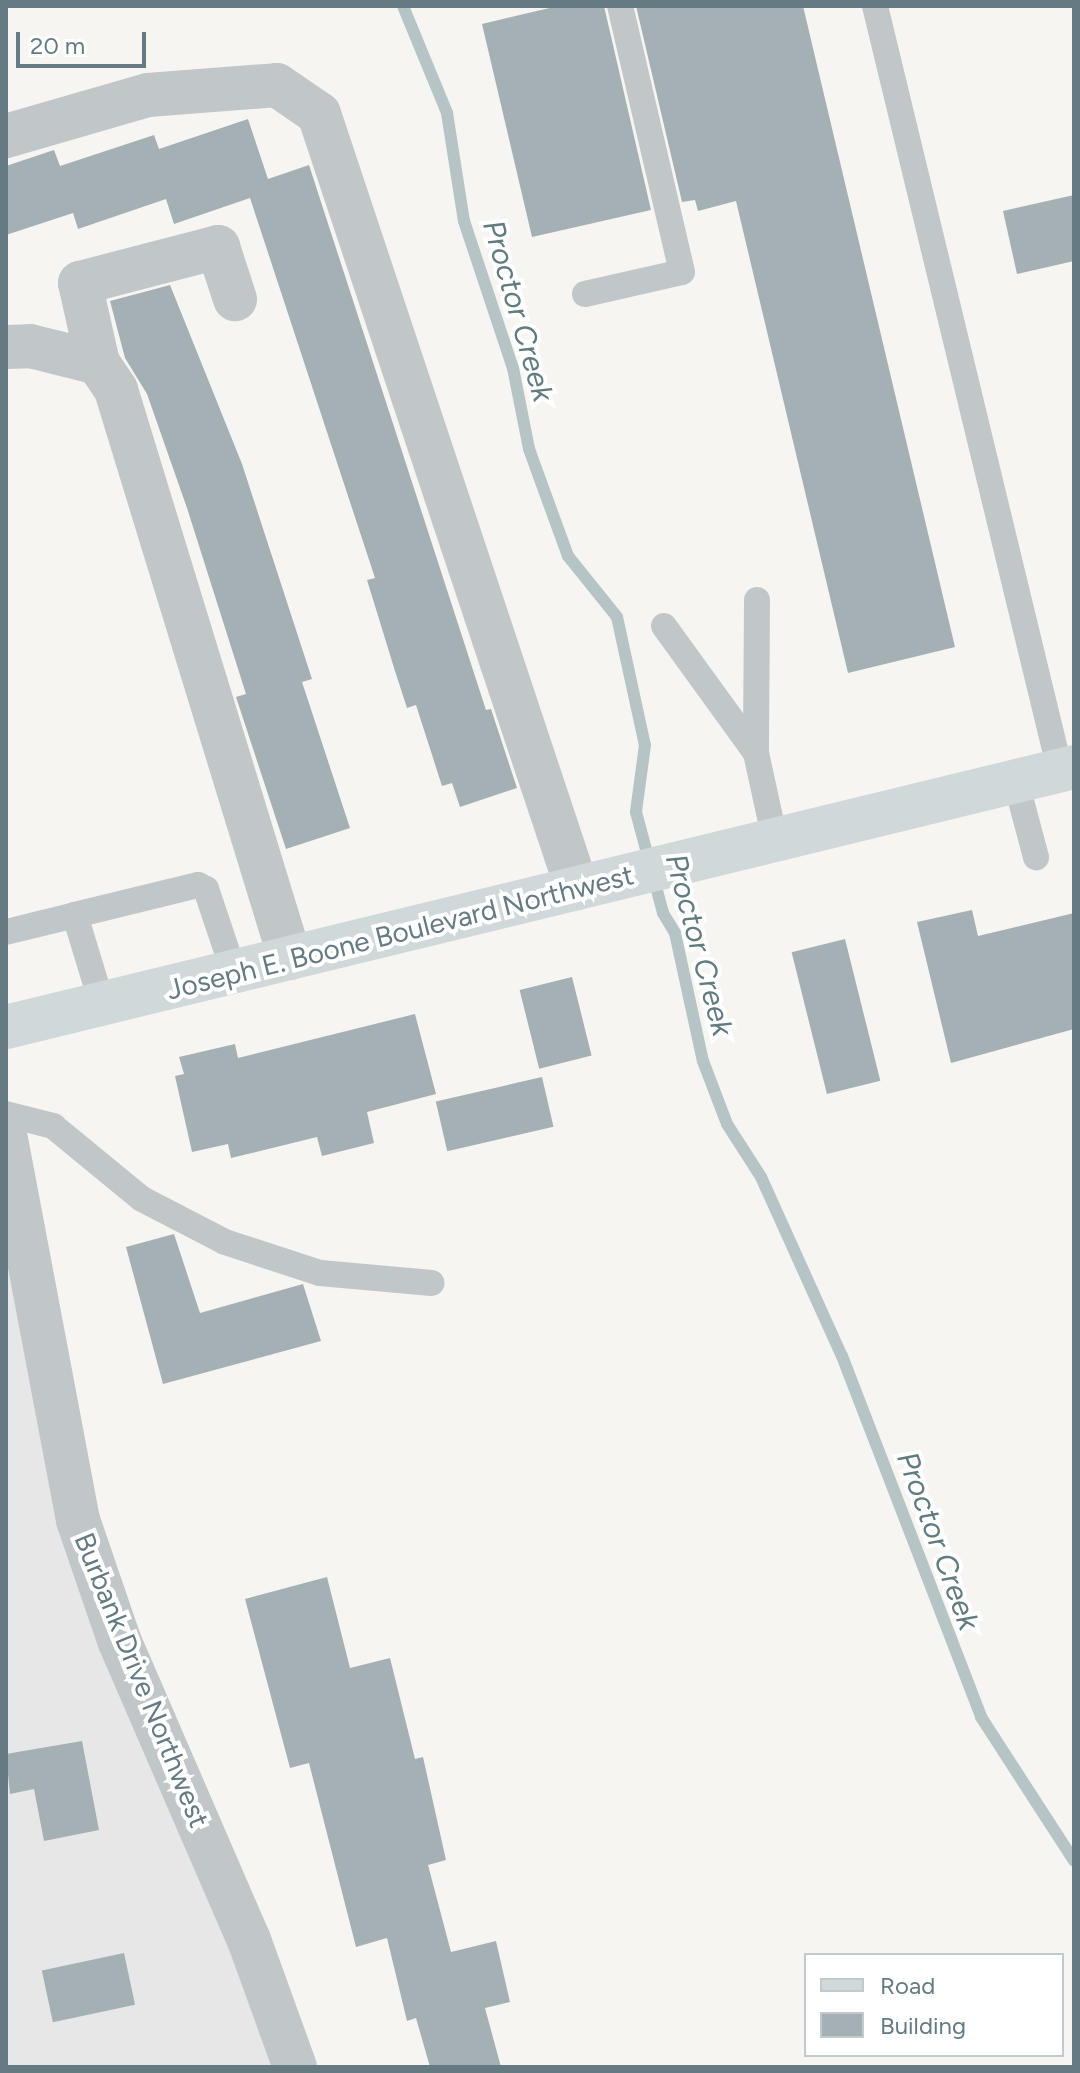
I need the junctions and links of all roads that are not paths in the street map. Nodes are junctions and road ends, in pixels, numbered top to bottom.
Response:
1 (620, 6) edge
2 (875, 6) edge
3 (6, 136) edge
4 (585, 294) dead end
5 (235, 299) dead end
6 (6, 347) edge
7 (98, 363) junction
8 (757, 600) dead end
9 (664, 626) dead end
10 (756, 753) junction
11 (1067, 769) edge
12 (1016, 782) junction
13 (775, 840) junction
14 (1036, 857) dead end
15 (597, 883) junction
16 (75, 915) junction
17 (6, 932) edge
18 (290, 958) junction
19 (234, 972) junction
20 (102, 1004) junction
21 (6, 1027) edge
22 (6, 1114) edge
23 (6, 1139) edge
24 (432, 1283) dead end
25 (295, 2067) edge

1 - 4 lane
2 - 11 lane
3 - 15 street
5 - 7 street
6 - 7 street
7 - 18 street
8 - 10 lane
9 - 10 lane
10 - 13 lane
11 - 12 main road, Joseph E. Boone Boulevard Northwest
12 - 13 main road, Joseph E. Boone Boulevard Northwest
12 - 14 lane
13 - 15 main road, Joseph E. Boone Boulevard Northwest
15 - 18 main road, Joseph E. Boone Boulevard Northwest
16 - 17 lane
16 - 19 lane
16 - 20 lane
18 - 19 main road, Joseph E. Boone Boulevard Northwest
19 - 20 main road, Joseph E. Boone Boulevard Northwest
20 - 21 main road, Joseph E. Boone Boulevard Northwest
22 - 24 lane
23 - 25 street, Burbank Drive Northwest

